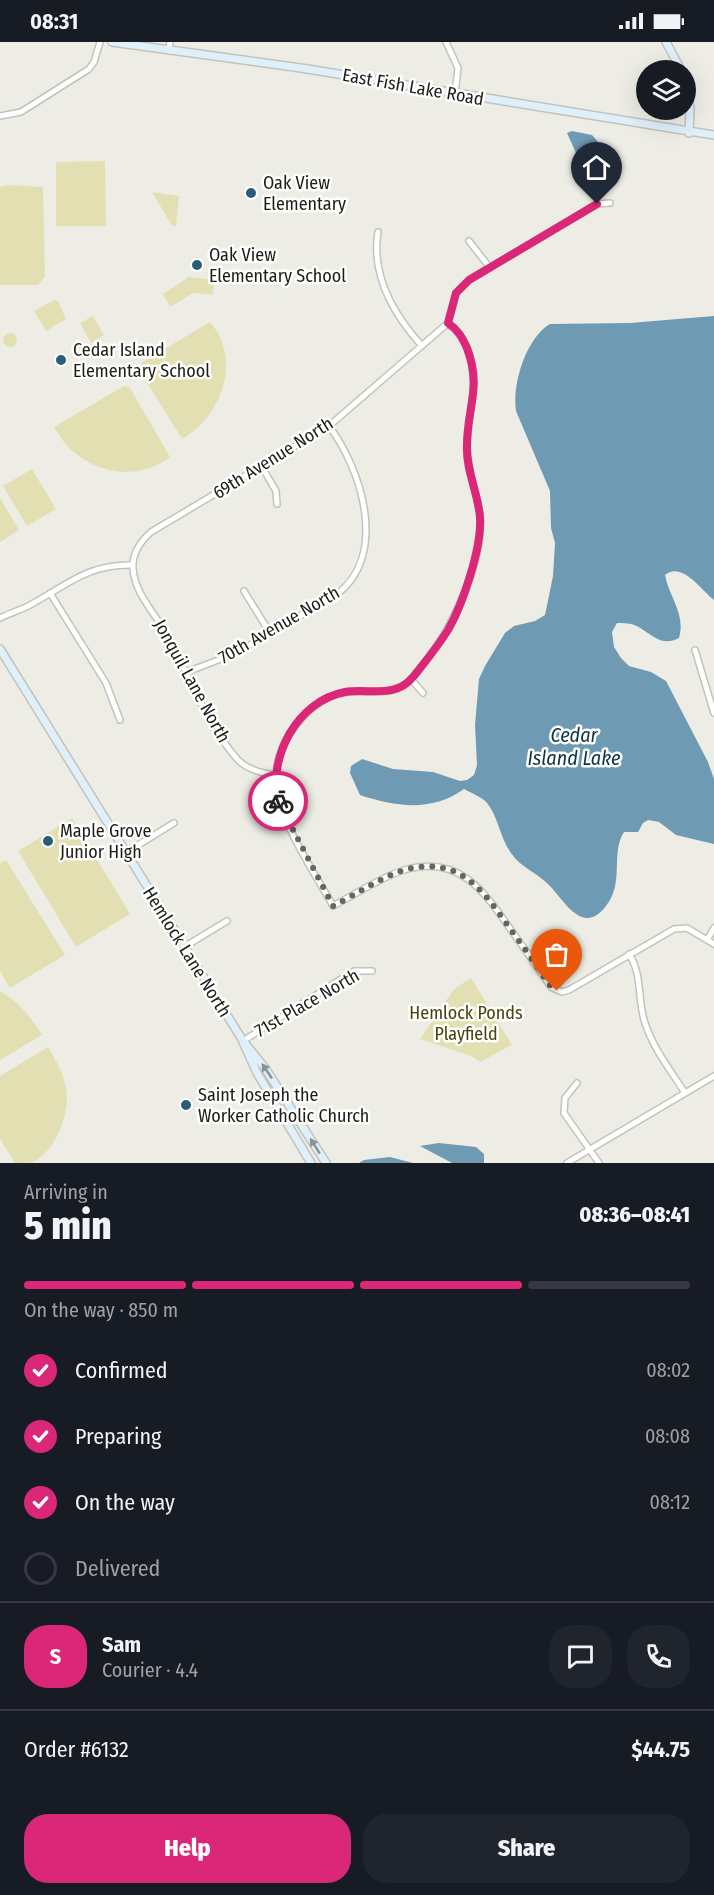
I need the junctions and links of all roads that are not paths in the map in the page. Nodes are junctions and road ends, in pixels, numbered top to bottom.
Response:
1 (100, 42) edge
2 (112, 42) edge
3 (170, 42) edge
4 (446, 42) edge
5 (666, 42) edge
6 (169, 51) junction
7 (676, 60) edge
8 (455, 94) junction
9 (0, 116) edge
10 (690, 120) edge
11 (689, 133) junction
12 (714, 135) edge
13 (610, 202) dead end
14 (378, 232) dead end
15 (469, 241) dead end
16 (490, 268) junction
17 (448, 323) junction
18 (422, 346) junction
19 (329, 426) junction
20 (262, 467) junction
21 (277, 504) dead end
22 (132, 565) junction
23 (244, 591) dead end
24 (50, 593) junction
25 (0, 618) edge
26 (270, 633) junction
27 (0, 649) edge
28 (695, 650) dead end
29 (184, 673) junction
30 (411, 679) junction
31 (423, 693) dead end
32 (714, 713) edge
33 (120, 720) dead end
34 (275, 775) junction
35 (174, 823) dead end
36 (125, 853) junction
37 (227, 921) dead end
38 (714, 928) edge
39 (707, 940) junction
40 (714, 944) edge
41 (184, 947) junction
42 (629, 954) junction
43 (372, 971) dead end
44 (243, 1041) junction
45 (714, 1076) edge
46 (577, 1083) dead end
47 (685, 1093) junction
48 (590, 1149) junction
49 (311, 1163) edge
50 (326, 1163) edge
51 (567, 1163) edge
52 (598, 1163) edge

1 - 9 street
2 - 6 main road, East Fish Lake Road
3 - 6 street
4 - 8 street
5 - 7 main road
6 - 8 main road, East Fish Lake Road
8 - 11 main road, East Fish Lake Road
10 - 11 main road
11 - 12 main road, East Fish Lake Road
13 - 16 street
14 - 18 street
15 - 16 street
16 - 17 street
17 - 18 street, 69th Avenue North
17 - 30 street
18 - 19 street, 69th Avenue North
19 - 20 street, 69th Avenue North
19 - 26 street, 70th Avenue North
20 - 21 street
20 - 22 street, 69th Avenue North
22 - 24 street
22 - 29 street, Jonquil Lane North
23 - 26 street
24 - 25 street
24 - 33 street
26 - 29 street, 70th Avenue North
27 - 36 main road, Hemlock Lane North
28 - 32 street
29 - 34 street, Jonquil Lane North
30 - 31 street
30 - 34 street
34 - 42 street
35 - 36 street
36 - 41 main road, Hemlock Lane North
37 - 41 street
38 - 39 street
39 - 40 street
39 - 42 street
41 - 44 main road, Hemlock Lane North
42 - 47 street
43 - 44 street, 71st Place North
44 - 49 main road, Hemlock Lane North
50 -> 44 main road, Hemlock Lane North
45 - 47 street
46 - 48 street
47 - 48 street
48 - 51 street
48 - 52 street

